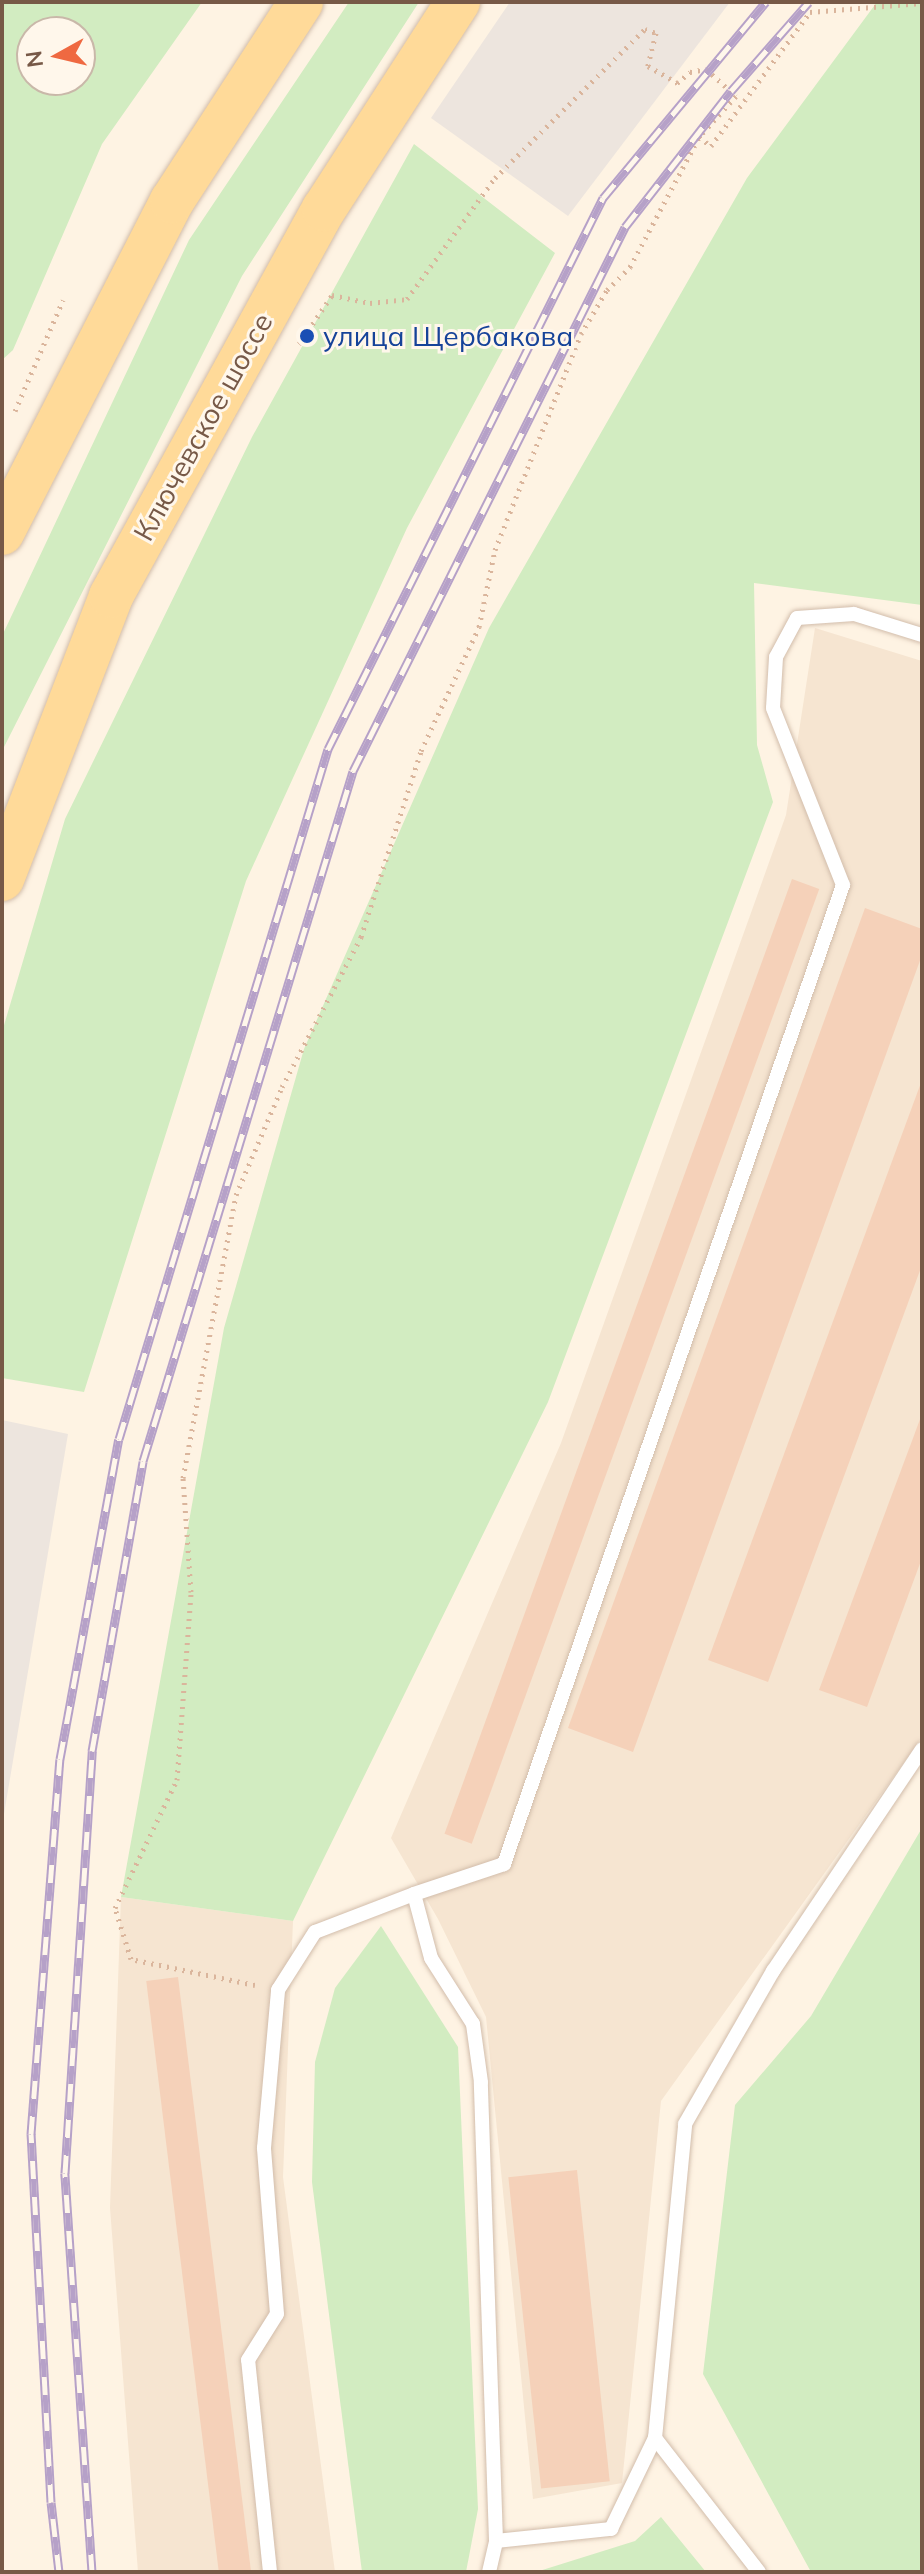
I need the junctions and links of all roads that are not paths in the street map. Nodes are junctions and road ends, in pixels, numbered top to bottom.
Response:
1 (301, 2) edge
2 (458, 2) edge
3 (2, 533) edge
4 (922, 635) edge
5 (2, 879) edge
6 (922, 1749) edge
7 (414, 1894) junction
8 (655, 2438) junction
9 (496, 2541) junction
10 (270, 2572) edge
11 (489, 2572) edge
12 (759, 2572) edge

1 - 3 main road
2 - 5 main road, Ключевское шоссе
4 - 7 lane
6 - 8 lane
7 - 9 lane
7 - 10 lane
8 - 9 lane
8 - 12 lane
9 - 11 lane

